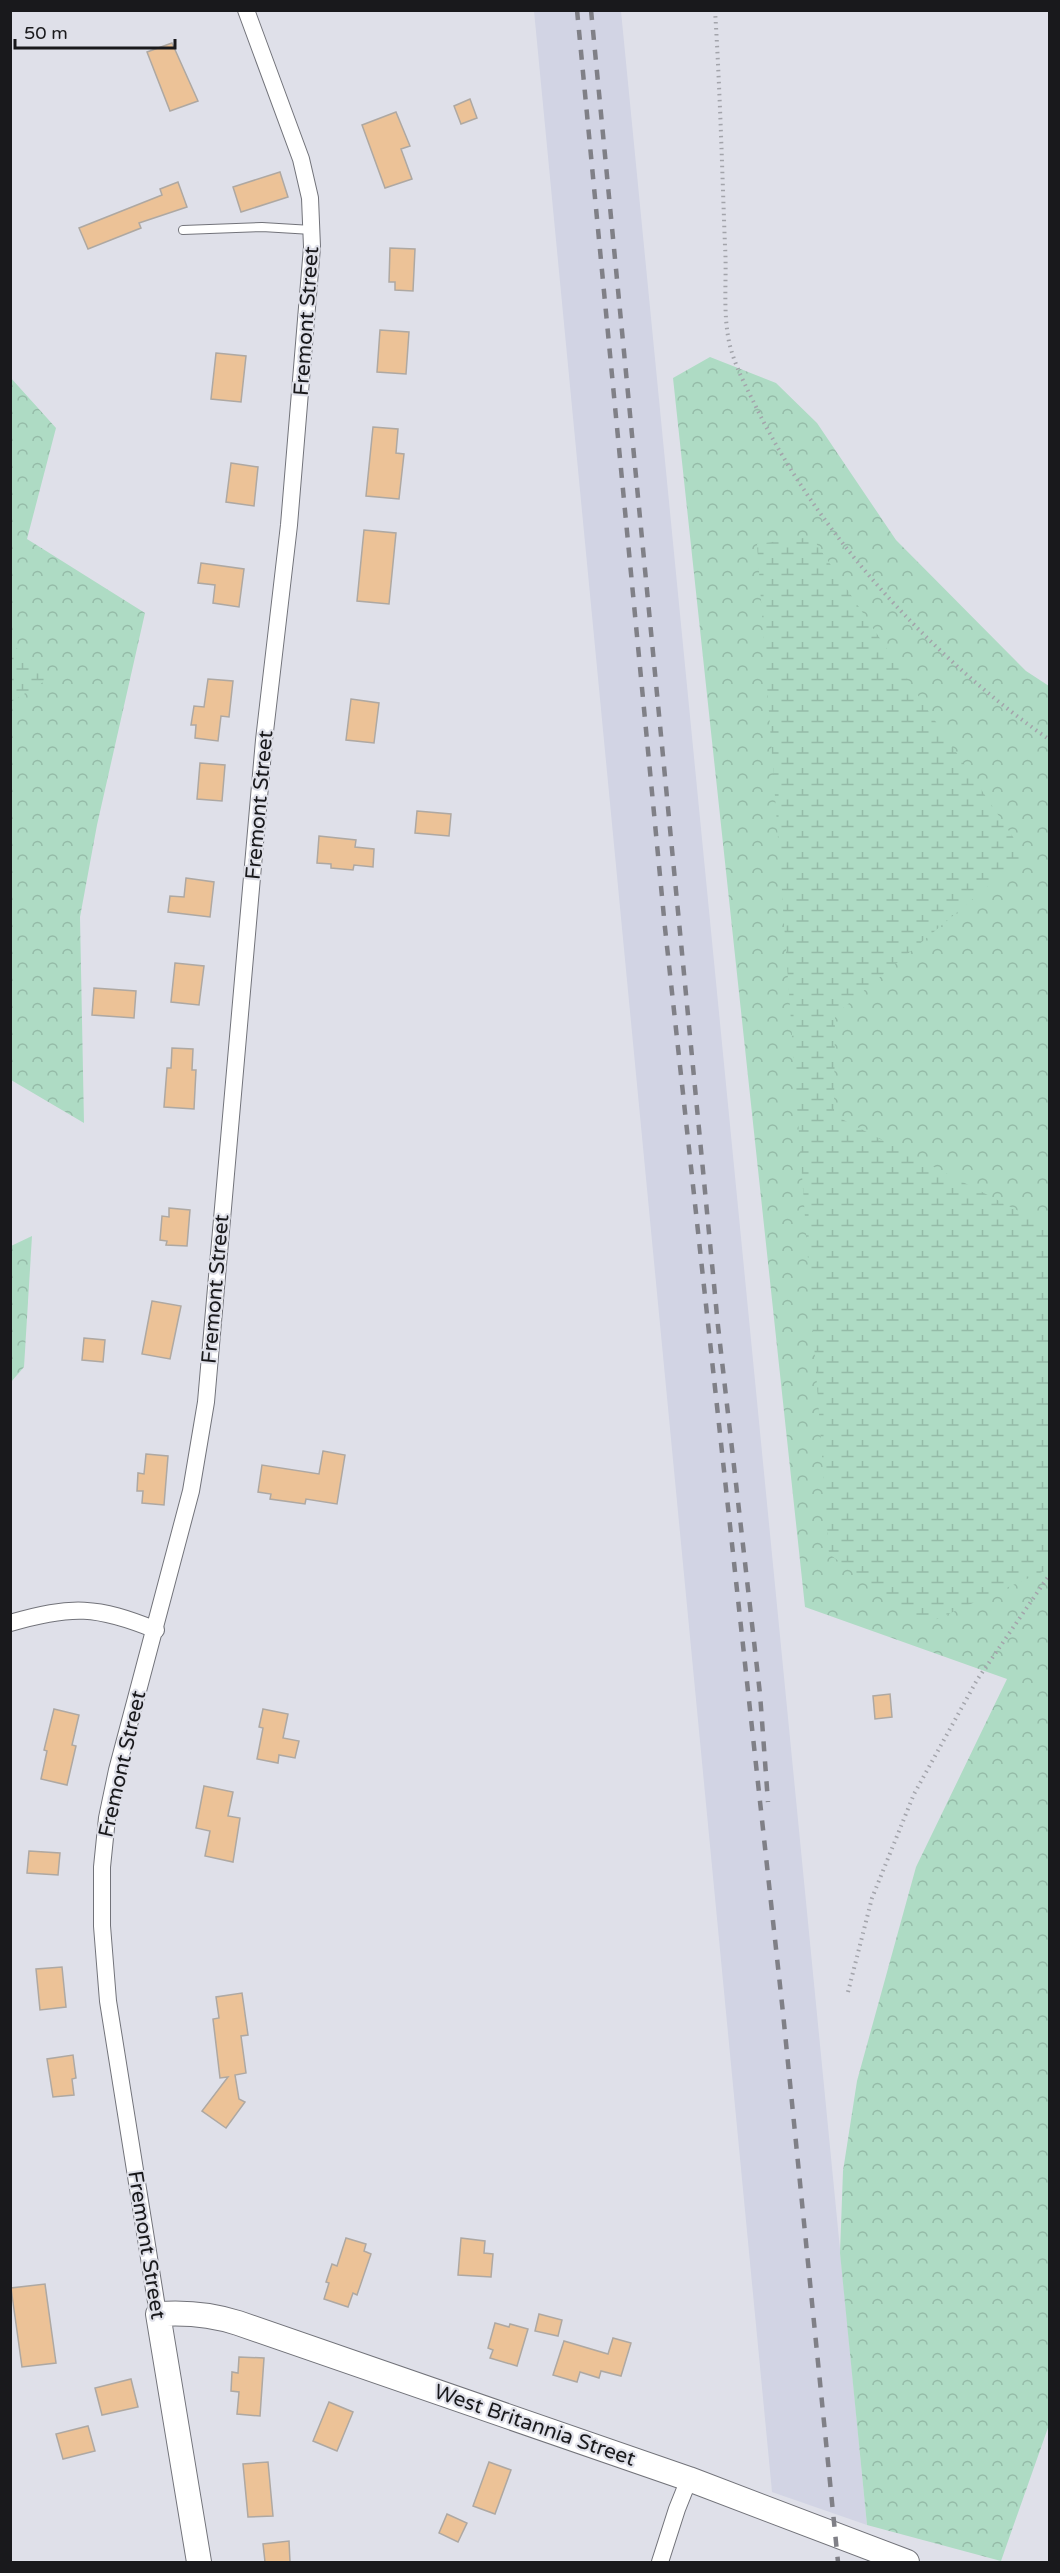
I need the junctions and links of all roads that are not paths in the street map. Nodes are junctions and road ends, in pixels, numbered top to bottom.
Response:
1 (246, 10) edge
2 (183, 230) dead end
3 (312, 230) junction
4 (10, 1623) edge
5 (156, 1630) junction
6 (158, 2314) junction
7 (689, 2479) junction
8 (199, 2562) edge
9 (660, 2562) edge
10 (907, 2562) edge

1 - 3 street, Fremont Street
2 - 3 lane
3 - 5 street, Fremont Street
4 - 5 street
5 - 6 street, Fremont Street
6 - 7 street, West Britannia Street
6 - 8 street, Fremont Street
7 - 9 street
7 - 10 street, West Britannia Street

